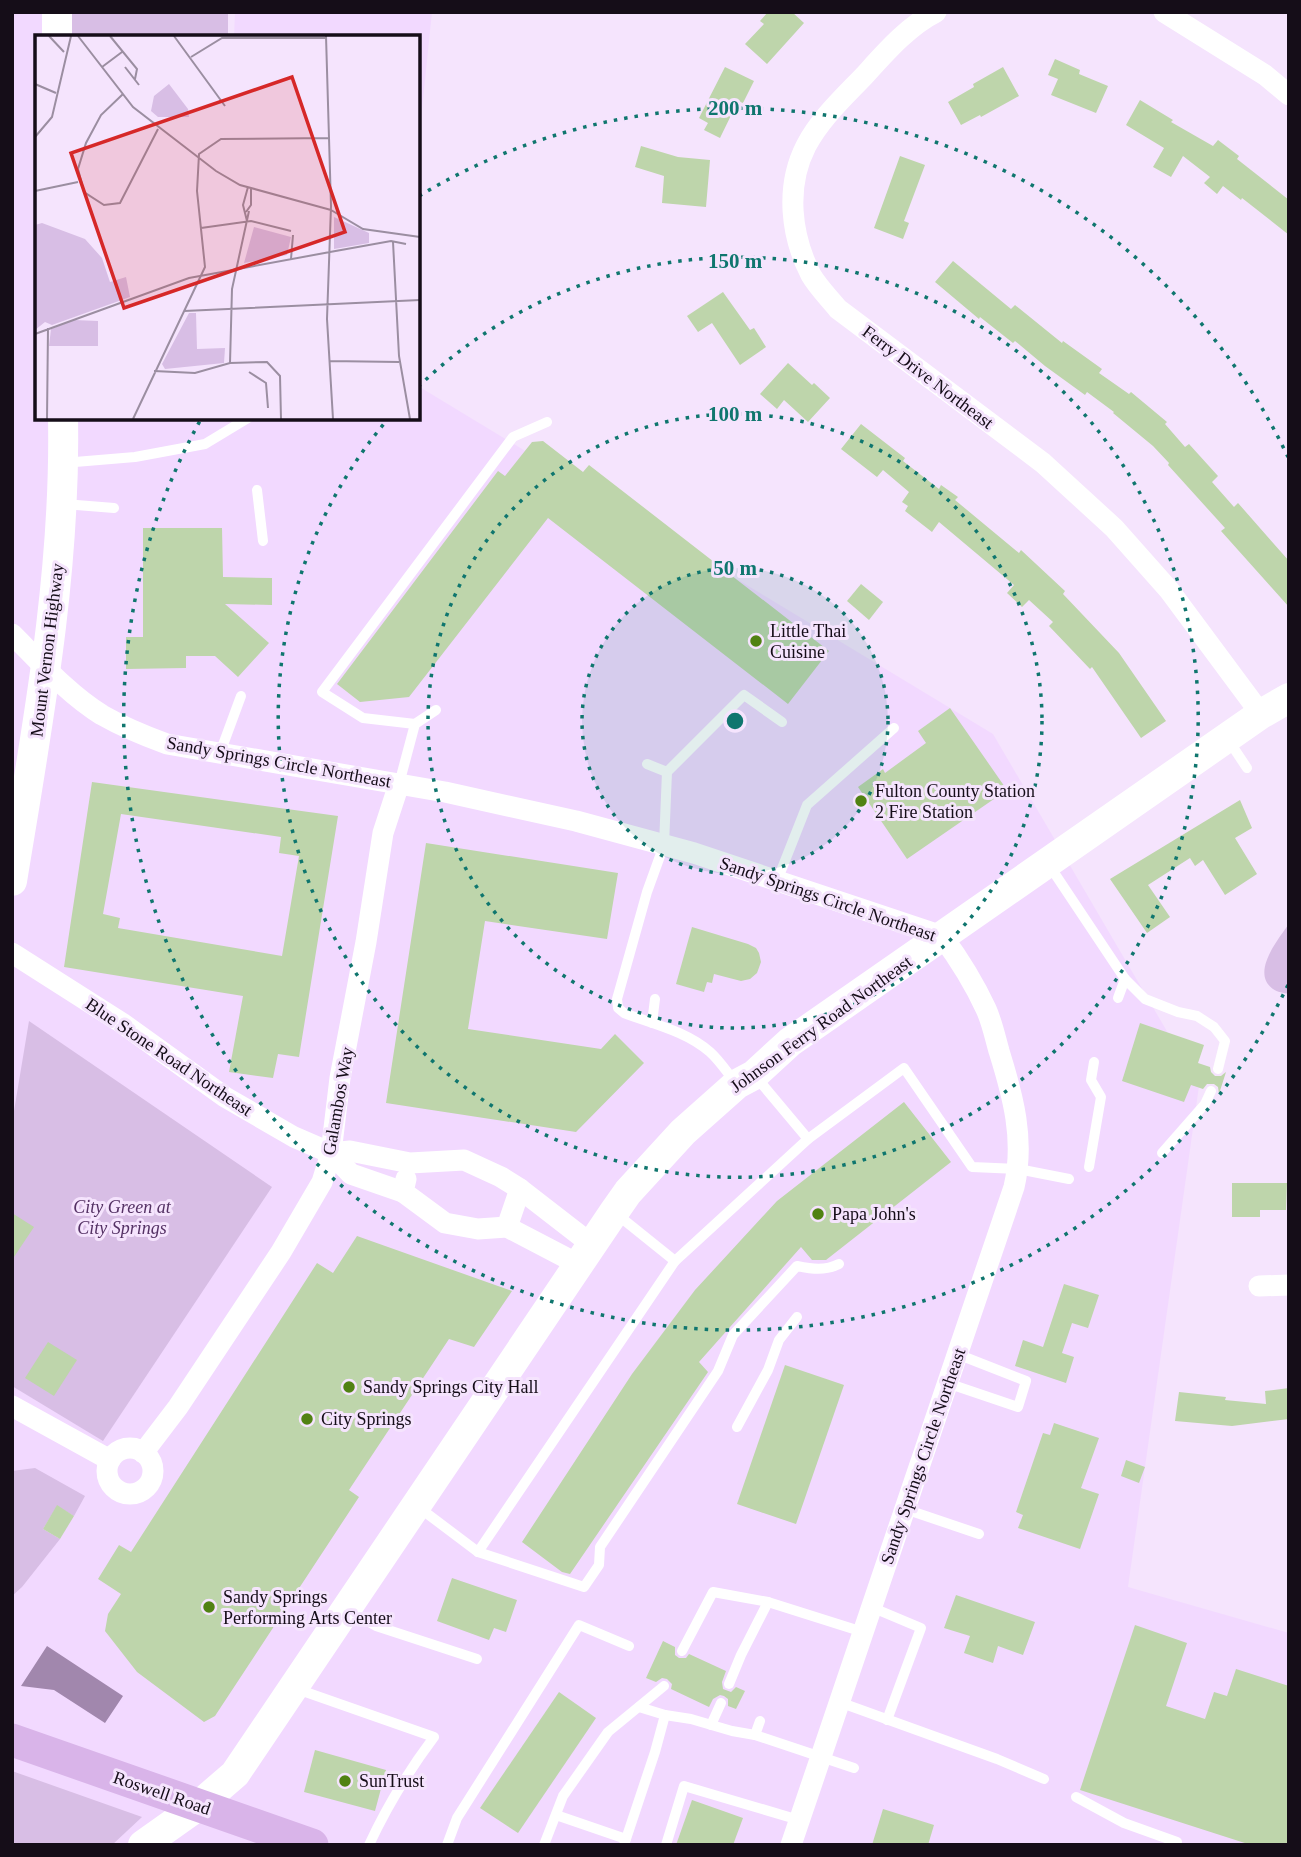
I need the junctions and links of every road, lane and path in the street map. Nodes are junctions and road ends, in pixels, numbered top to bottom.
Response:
1 (57, 12) edge
2 (936, 12) edge
3 (1164, 12) edge
4 (57, 35) edge
5 (1289, 94) edge
6 (63, 420) edge
7 (245, 420) edge
8 (548, 422) dead end
9 (63, 463) junction
10 (257, 490) dead end
11 (61, 504) junction
12 (114, 508) dead end
13 (263, 541) dead end
14 (12, 634) edge
15 (46, 668) junction
16 (241, 696) dead end
17 (1289, 698) edge
18 (436, 710) dead end
19 (1261, 715) junction
20 (782, 722) dead end
21 (415, 724) junction
22 (894, 728) dead end
23 (1227, 738) junction
24 (220, 753) junction
25 (647, 764) dead end
26 (1247, 768) dead end
27 (667, 772) junction
28 (399, 784) junction
29 (664, 845) junction
30 (1048, 863) junction
31 (12, 881) edge
32 (777, 881) junction
33 (942, 936) junction
34 (12, 953) edge
35 (1125, 979) junction
36 (1118, 998) dead end
37 (655, 999) dead end
38 (652, 1023) junction
39 (1094, 1062) dead end
40 (1218, 1069) dead end
41 (745, 1080) junction
42 (1211, 1091) dead end
43 (808, 1139) junction
44 (331, 1153) junction
45 (1162, 1153) dead end
46 (410, 1163) junction
47 (1089, 1167) dead end
48 (1018, 1170) junction
49 (1069, 1179) dead end
50 (520, 1189) junction
51 (403, 1192) junction
52 (614, 1212) junction
53 (507, 1227) junction
54 (584, 1254) junction
55 (675, 1261) junction
56 (839, 1264) dead end
57 (1289, 1285) edge
58 (1259, 1286) dead end
59 (797, 1317) dead end
60 (957, 1354) junction
61 (947, 1383) junction
62 (12, 1406) edge
63 (737, 1427) dead end
64 (143, 1453) junction
65 (110, 1460) junction
66 (415, 1505) junction
67 (905, 1509) junction
68 (979, 1534) dead end
69 (478, 1552) junction
70 (768, 1601) junction
71 (872, 1607) junction
72 (346, 1608) junction
73 (863, 1632) junction
74 (629, 1646) dead end
75 (682, 1651) dead end
76 (477, 1659) dead end
77 (729, 1684) dead end
78 (664, 1686) dead end
79 (293, 1688) junction
80 (839, 1702) junction
81 (721, 1703) dead end
82 (639, 1707) junction
83 (665, 1715) junction
84 (887, 1720) junction
85 (760, 1721) dead end
86 (711, 1725) junction
87 (755, 1735) junction
88 (12, 1740) edge
89 (821, 1758) junction
90 (855, 1768) dead end
91 (1044, 1779) dead end
92 (1076, 1797) dead end
93 (198, 1806) junction
94 (556, 1815) junction
95 (799, 1820) junction
96 (1163, 1841) edge
97 (625, 1842) edge
98 (1177, 1842) dead end
99 (143, 1845) edge
100 (312, 1845) edge
101 (369, 1845) edge
102 (447, 1845) edge
103 (544, 1845) edge
104 (666, 1845) edge
105 (791, 1845) edge

1 - 4 street
2 - 19 street, Ferry Drive Northeast
3 - 5 street
6 - 9 street, Mount Vernon Highway
7 - 9 lane
8 - 21 lane
9 - 11 street, Mount Vernon Highway
10 - 13 lane
11 - 12 lane
11 - 15 street, Mount Vernon Highway
14 - 15 street, Sandy Springs Circle Northeast
15 - 24 street, Sandy Springs Circle Northeast
15 - 31 street, Mount Vernon Highway
16 - 24 lane
17 - 19 street, Johnson Ferry Road Northeast
18 - 21 lane
19 - 23 street, Johnson Ferry Road Northeast
20 - 27 lane
21 - 28 lane
22 - 32 lane
23 - 26 lane
23 - 30 street, Johnson Ferry Road Northeast
24 - 28 street, Sandy Springs Circle Northeast
25 - 27 lane
27 - 29 lane
28 - 29 street, Sandy Springs Circle Northeast
28 - 44 street, Galambos Way
29 - 32 street, Sandy Springs Circle Northeast
29 - 38 lane
30 - 33 street, Johnson Ferry Road Northeast
30 - 35 lane
32 - 33 street, Sandy Springs Circle Northeast
33 - 41 street, Johnson Ferry Road Northeast
33 - 48 street, Sandy Springs Circle Northeast
34 - 44 street, Blue Stone Road Northeast
35 - 36 lane
35 - 40 lane
37 - 38 lane
38 - 41 lane
39 - 47 lane
41 - 43 lane
41 - 52 street, Johnson Ferry Road Northeast
42 - 45 lane
43 - 48 lane
43 - 55 lane
44 - 46 street, Blue Stone Road Northeast
44 - 51 street, Blue Stone Road Northeast
44 - 64 street, Galambos Way
46 - 50 street, Blue Stone Road Northeast
46 - 51 street
48 - 49 lane
48 - 60 street, Sandy Springs Circle Northeast
50 - 53 street
50 - 54 street, Blue Stone Road Northeast
51 - 53 street, Blue Stone Road Northeast
52 - 54 street, Johnson Ferry Road Northeast
52 - 55 lane
53 - 54 street, Blue Stone Road Northeast
54 - 66 street, Johnson Ferry Road Northeast
55 - 69 lane
56 - 69 lane
57 - 58 street
59 - 63 lane
60 - 61 street, Sandy Springs Circle Northeast
60 - 61 lane
61 - 67 street, Sandy Springs Circle Northeast
62 - 65 street
64 - 65 street
64 - 65 street
66 - 69 lane
66 - 72 street, Johnson Ferry Road Northeast
67 - 68 lane
67 - 71 street, Sandy Springs Circle Northeast
70 - 73 lane
70 - 75 lane
70 - 77 lane
71 - 73 street, Sandy Springs Circle Northeast
71 - 84 lane
72 - 76 lane
72 - 79 street, Johnson Ferry Road Northeast
73 - 80 street, Sandy Springs Circle Northeast
74 - 102 lane
78 - 82 lane
79 - 93 street, Johnson Ferry Road Northeast
79 - 101 lane
80 - 84 lane
80 - 89 street, Sandy Springs Circle Northeast
81 - 86 lane
82 - 83 lane
82 - 94 lane
83 - 86 lane
83 - 97 lane
84 - 91 lane
85 - 87 lane
86 - 87 lane
87 - 89 lane
88 - 93 main road, Roswell Road
89 - 90 lane
89 - 95 street, Sandy Springs Circle Northeast
92 - 96 lane
93 - 99 street, Johnson Ferry Road Northeast
93 - 100 main road, Roswell Road
94 - 97 lane
94 - 103 lane
95 - 104 lane
95 - 105 street, Sandy Springs Circle Northeast
96 - 98 lane

